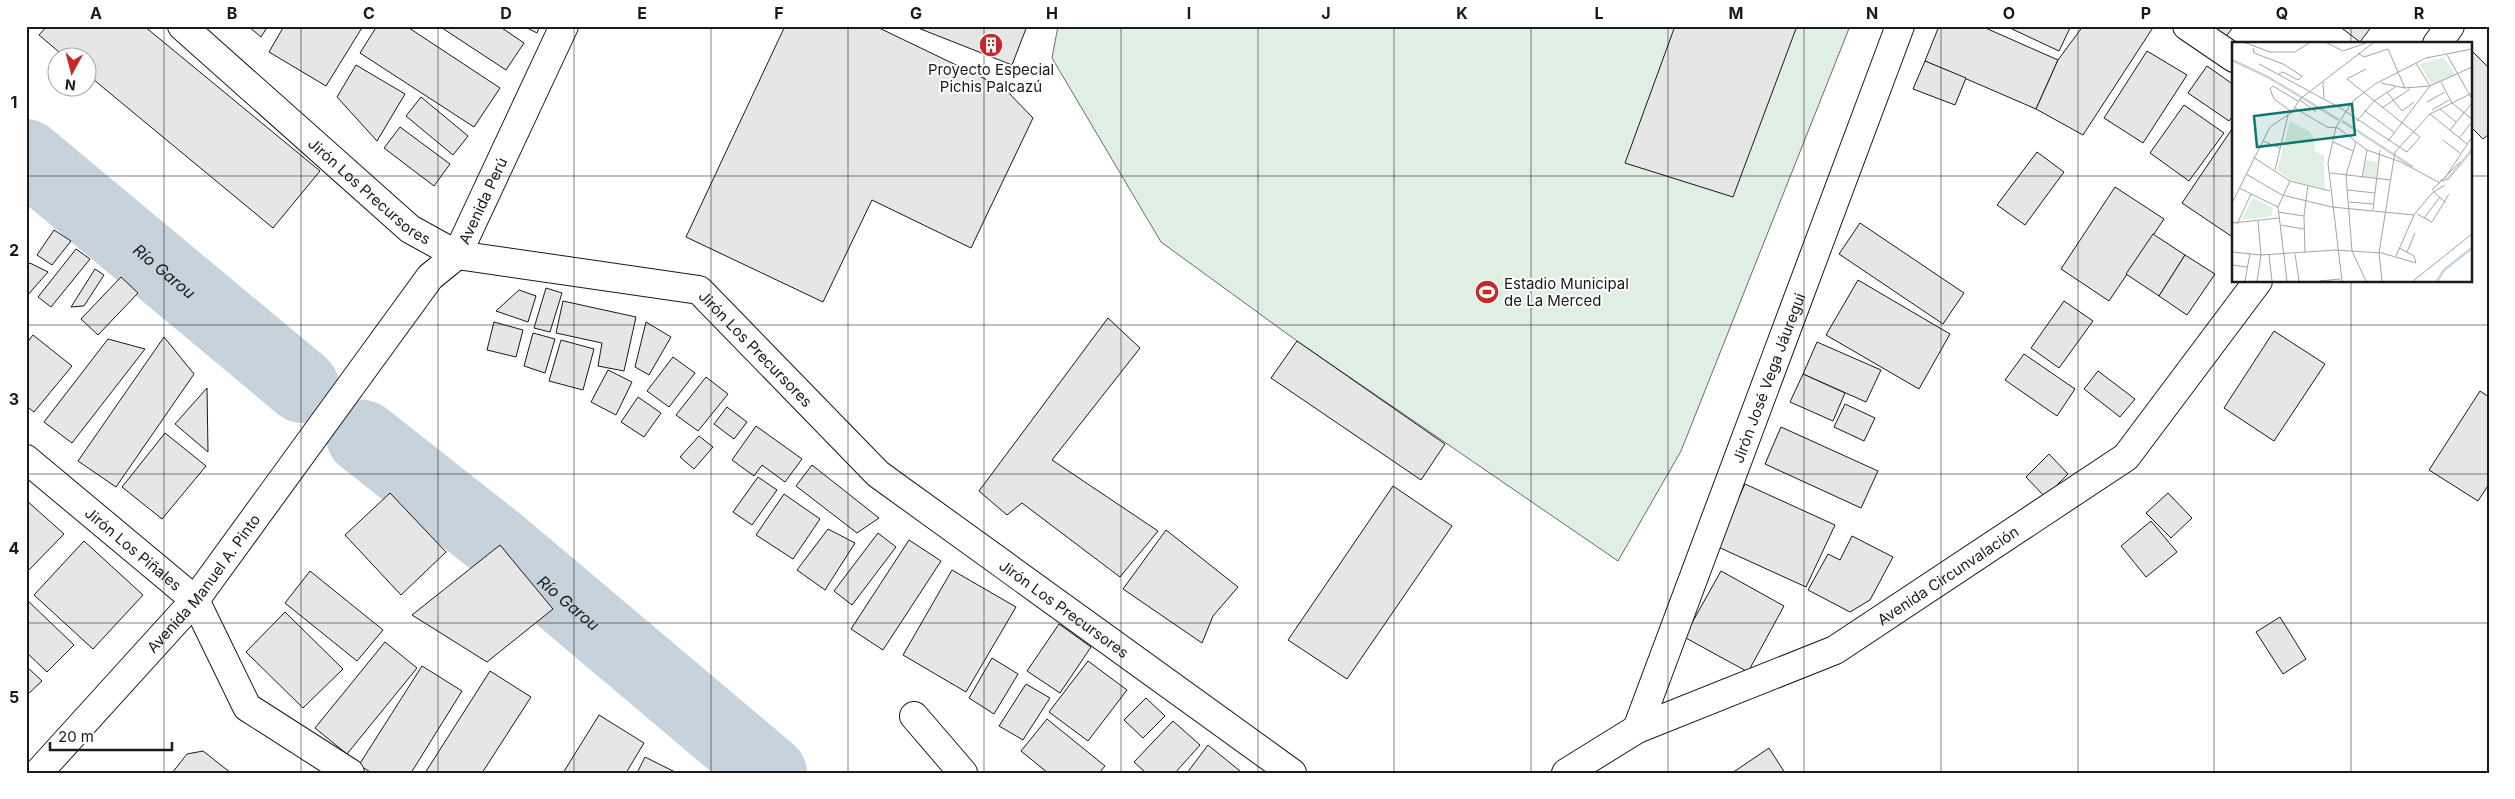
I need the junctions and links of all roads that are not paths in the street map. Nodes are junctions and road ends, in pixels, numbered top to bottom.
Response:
1 (182, 26) edge
2 (564, 26) edge
3 (1900, 26) edge
4 (2186, 26) edge
5 (2450, 26) edge
6 (2438, 42) edge
7 (2232, 57) edge
8 (457, 255) junction
9 (2257, 282) edge
10 (354, 380) joint
11 (26, 459) edge
12 (195, 600) junction
13 (914, 716) dead end
14 (1637, 729) junction
15 (963, 771) edge
16 (38, 773) edge
17 (350, 773) edge
18 (1292, 773) edge
19 (1566, 773) edge

1 - 8 main road, Jirón Los Precursores
2 - 8 main road, Avenida Perú
3 - 14 main road, Jirón José Vega Jáuregui
4 - 7 main road
5 - 6 main road
8 - 10 main road, Avenida Perú
8 - 18 main road, Jirón Los Precursores
9 - 14 main road, Avenida Circunvalación
10 - 12 main road, Avenida Manuel A. Pinto
11 - 12 main road, Jirón Los Piñales
12 - 16 main road, Avenida Manuel A. Pinto
12 - 17 main road, Jirón Los Piñales
13 - 15 main road
14 - 19 main road, Avenida Circunvalación

